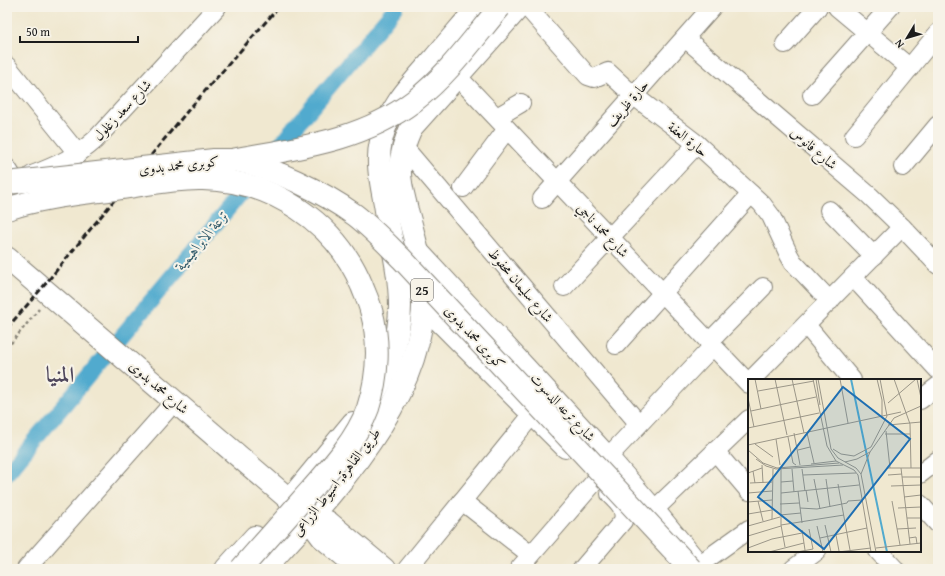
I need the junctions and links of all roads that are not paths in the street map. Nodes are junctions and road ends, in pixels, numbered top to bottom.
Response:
1 (217, 7) edge
2 (478, 7) edge
3 (500, 7) edge
4 (519, 7) edge
5 (527, 7) edge
6 (712, 7) edge
7 (818, 7) edge
8 (837, 7) edge
9 (890, 7) edge
10 (867, 32) junction
11 (938, 33) edge
12 (685, 38) junction
13 (784, 44) dead end
14 (7, 66) edge
15 (910, 68) junction
16 (457, 76) junction
17 (633, 95) junction
18 (812, 95) dead end
19 (521, 102) dead end
20 (502, 123) junction
21 (938, 125) edge
22 (854, 136) dead end
23 (697, 144) junction
24 (403, 146) junction
25 (78, 154) junction
26 (232, 160) junction
27 (903, 167) dead end
28 (9, 180) edge
29 (558, 182) junction
30 (463, 188) dead end
31 (751, 194) junction
32 (542, 199) dead end
33 (7, 209) edge
34 (829, 210) dead end
35 (902, 227) junction
36 (610, 238) junction
37 (418, 250) junction
38 (874, 256) junction
39 (7, 258) edge
40 (938, 265) edge
41 (853, 277) junction
42 (564, 287) dead end
43 (764, 288) dead end
44 (662, 293) junction
45 (830, 301) junction
46 (423, 307) junction
47 (806, 325) junction
48 (711, 344) junction
49 (616, 345) dead end
50 (938, 370) edge
51 (753, 379) edge
52 (851, 379) edge
53 (748, 382) edge
54 (390, 386) junction
55 (938, 386) edge
56 (921, 399) edge
57 (175, 401) junction
58 (532, 416) junction
59 (748, 420) edge
60 (639, 424) junction
61 (715, 451) junction
62 (609, 456) junction
63 (938, 460) edge
64 (921, 473) edge
65 (596, 480) junction
66 (748, 490) edge
67 (289, 500) junction
68 (462, 501) junction
69 (921, 505) edge
70 (655, 509) junction
71 (311, 517) junction
72 (938, 524) edge
73 (748, 530) edge
74 (879, 552) edge
75 (531, 555) junction
76 (698, 567) edge
77 (26, 569) edge
78 (226, 569) edge
79 (241, 569) edge
80 (264, 569) edge
81 (360, 569) edge
82 (384, 569) edge
83 (407, 569) edge
84 (519, 569) edge
85 (582, 569) edge
86 (895, 569) edge

1 - 25 street, شارع سعد زغلول
2 - 54 main road, طريق القاهرة, اسيوط الزراعى / 25
3 - 26 main road, bridge
4 - 16 main road, طريق القاهرة, اسيوط الزراعى / 25
5 - 17 street, حارة العفة
6 - 12 street, حارة ظريف
7 - 13 street
8 - 10 street
9 - 10 street
10 - 15 street
10 - 18 street
11 - 15 street
12 - 17 street, حارة ظريف
12 - 35 street, شارع فانوس
14 - 25 street
15 - 22 street
16 - 20 street, شارع محمد ناجي
16 - 24 main road, طريق القاهرة, اسيوط الزراعى / 25
17 - 23 street, حارة العفة
17 - 29 street, حارة ظريف
19 - 20 street
20 - 29 street, شارع محمد ناجي
20 - 30 street
21 - 27 street
23 - 31 street, حارة العفة
23 - 36 street
24 - 37 main road, طريق القاهرة, اسيوط الزراعى / 25
24 - 60 street, شارع سليمان محفوظ
25 - 28 street, شارع سعد زغلول
26 - 28 main road, كوبرى محمد بدوى, bridge
26 - 76 main road, كوبرى محمد بدوى, bridge
29 - 32 street, حارة ظريف
29 - 36 street, شارع محمد ناجي
31 - 44 street
31 - 45 street, حارة العفة
33 - 79 main road, bridge
34 - 38 street
35 - 38 street
35 - 40 street, شارع فانوس
36 - 42 street
36 - 44 street, شارع محمد ناجي
37 - 46 main road, طريق القاهرة, اسيوط الزراعى / 25
37 - 62 street, شارع ترعه الدسوت
38 - 41 street
39 - 57 main road, شارع محمد بدوى
41 - 45 street
41 - 50 street
43 - 48 street
44 - 48 street, شارع محمد ناجي
44 - 49 street
45 - 47 street
46 - 54 main road, طريق القاهرة, اسيوط الزراعى / 25
46 - 58 street
47 - 51 street
47 - 52 street
48 - 53 street, شارع محمد ناجي
48 - 60 street
54 - 67 main road, طريق القاهرة, اسيوط الزراعى / 25
54 - 71 main road, طريق القاهرة, اسيوط الزراعى / 25
55 - 56 street
57 - 67 main road, شارع محمد بدوى
57 - 77 street
58 - 65 street
58 - 68 street
59 - 61 street
60 - 62 street
61 - 66 street
61 - 70 street
62 - 70 street, شارع ترعه الدسوت
63 - 64 street
65 - 75 street
65 - 85 street
67 - 71 main road, شارع محمد بدوى
67 - 78 main road, طريق القاهرة, اسيوط الزراعى / 25
68 - 75 street
68 - 83 street
69 - 72 street
70 - 76 street, شارع ترعه الدسوت
71 - 80 main road, طريق القاهرة, اسيوط الزراعى / 25
71 - 81 main road
71 - 82 main road
73 - 76 street
74 - 86 street
75 - 84 street

